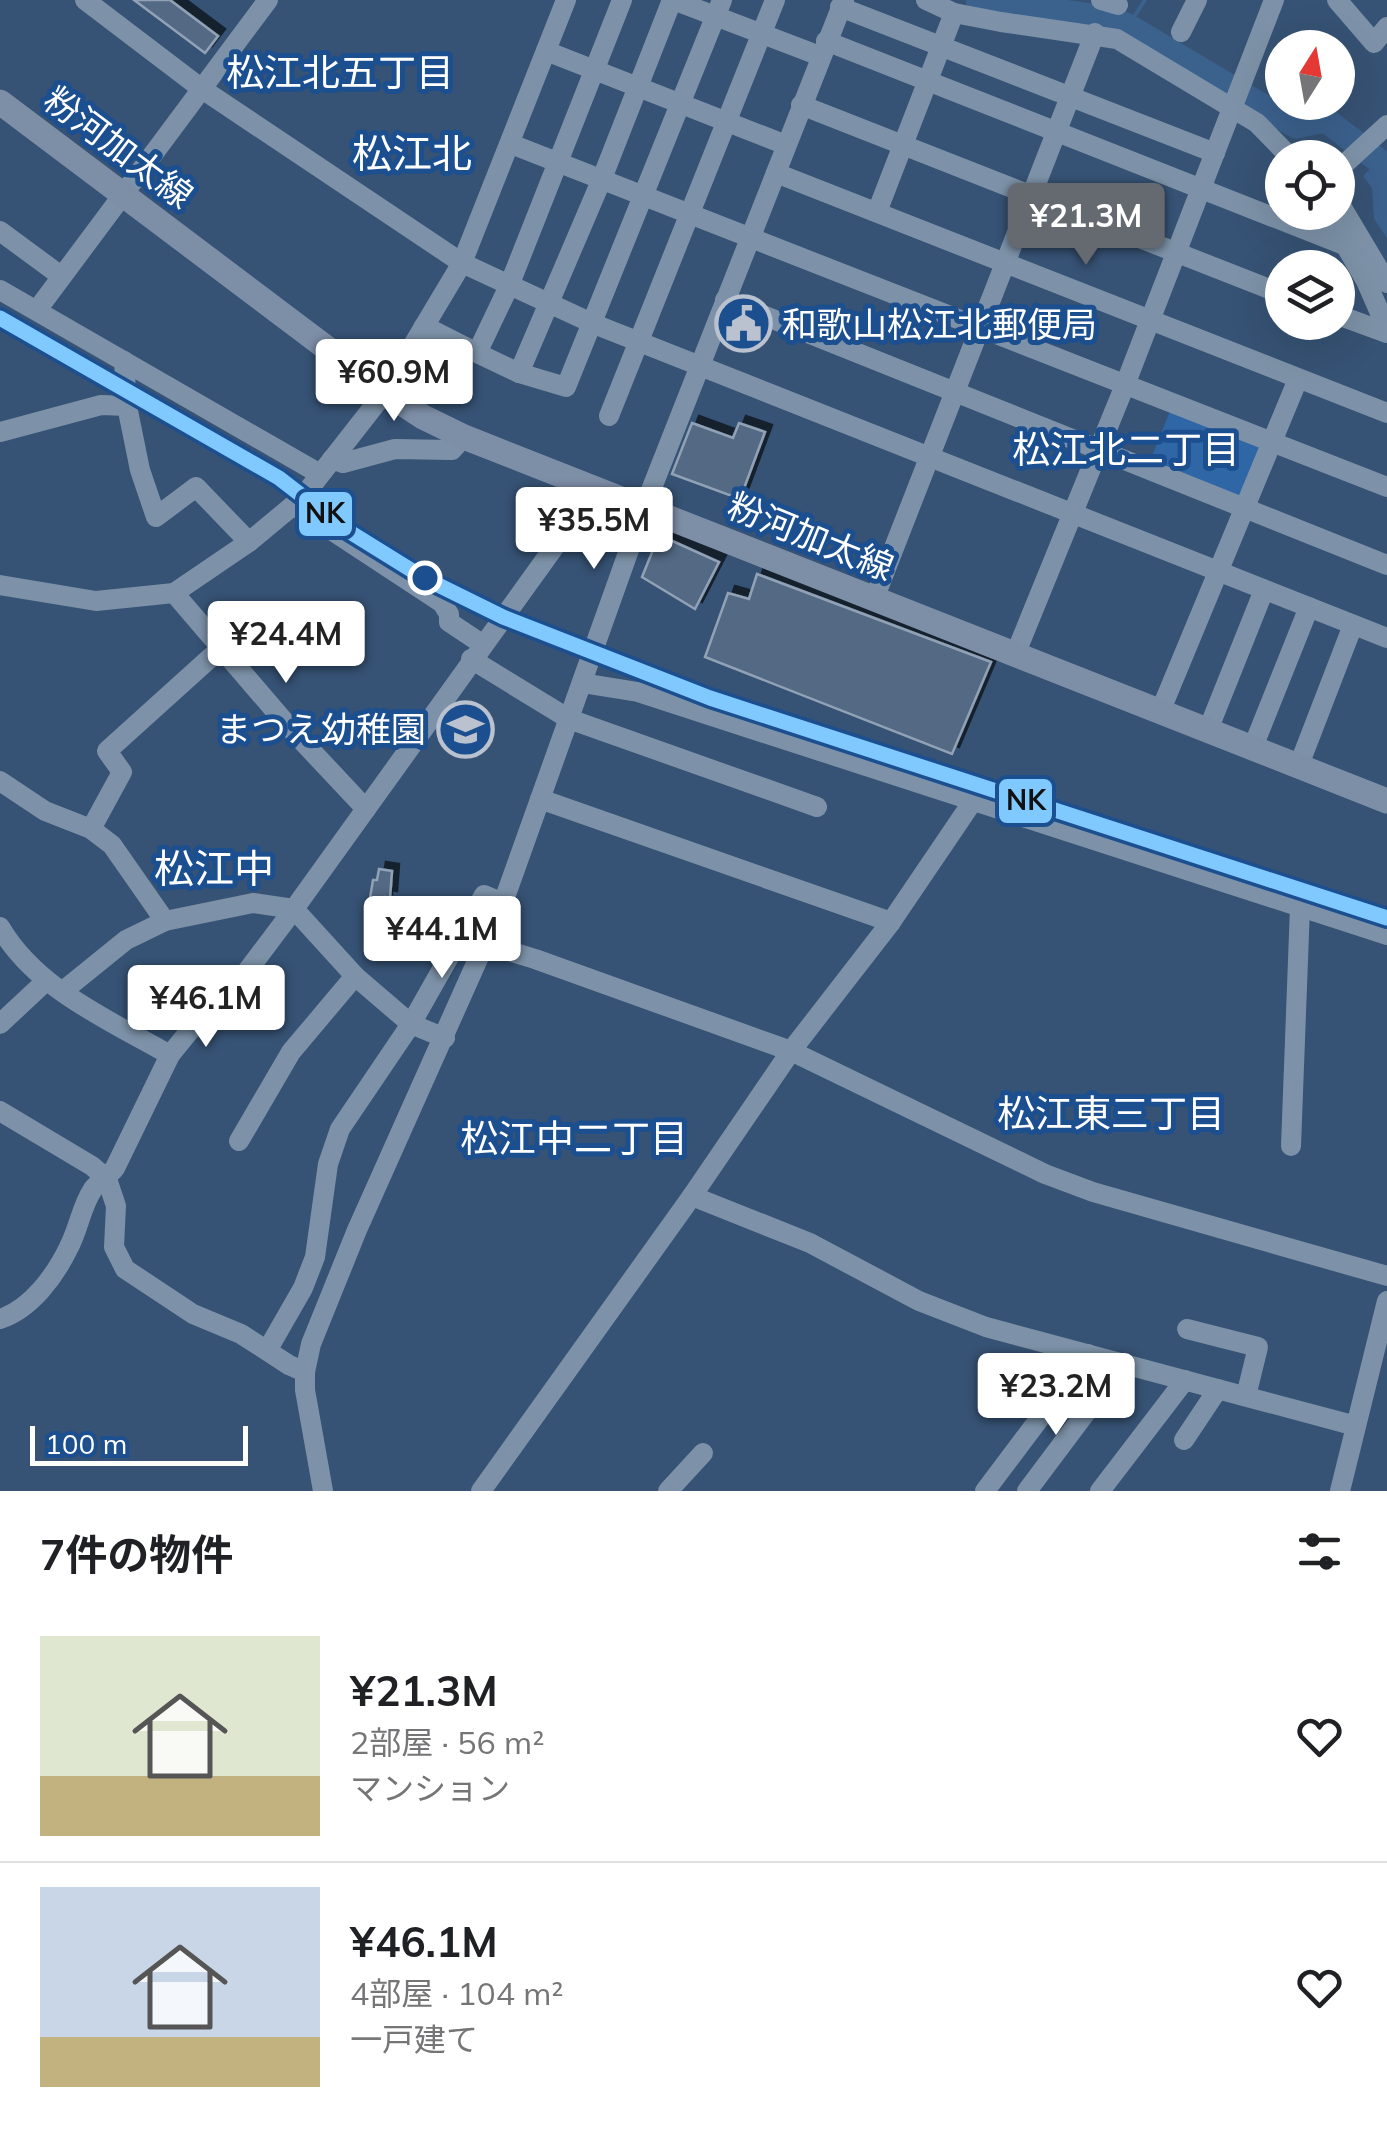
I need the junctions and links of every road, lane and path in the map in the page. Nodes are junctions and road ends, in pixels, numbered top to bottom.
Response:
1 (85, 0) edge
2 (268, 0) edge
3 (566, 0) edge
4 (622, 0) edge
5 (672, 0) edge
6 (775, 0) edge
7 (926, 0) edge
8 (1197, 0) edge
9 (1337, 0) edge
10 (842, 4) edge
11 (1265, 5) edge
12 (719, 8) edge
13 (954, 13) junction
14 (1181, 32) dead end
15 (762, 34) junction
16 (1095, 34) junction
17 (1383, 43) edge
18 (941, 46) junction
19 (823, 48) junction
20 (546, 51) junction
21 (594, 70) junction
22 (928, 82) junction
23 (636, 86) junction
24 (202, 88) junction
25 (1071, 95) junction
26 (0, 102) edge
27 (680, 103) junction
28 (801, 105) junction
29 (1234, 105) junction
30 (726, 123) junction
31 (1385, 126) edge
32 (1056, 133) junction
33 (1273, 140) edge
34 (511, 144) junction
35 (786, 145) junction
36 (902, 146) junction
37 (1215, 153) junction
38 (1355, 154) edge
39 (558, 163) junction
40 (776, 173) junction
41 (602, 180) junction
42 (1200, 190) junction
43 (125, 194) junction
44 (644, 198) junction
45 (1031, 198) junction
46 (877, 212) junction
47 (690, 215) junction
48 (1355, 229) edge
49 (1336, 230) edge
50 (0, 231) edge
51 (750, 238) junction
52 (1344, 245) junction
53 (1176, 254) junction
54 (462, 263) junction
55 (1005, 264) junction
56 (62, 276) junction
57 (1387, 283) edge
58 (509, 286) junction
59 (1265, 288) edge
60 (0, 290) edge
61 (724, 300) junction
62 (549, 305) junction
63 (37, 310) junction
64 (1149, 320) junction
65 (1355, 321) edge
66 (594, 324) junction
67 (424, 326) junction
68 (980, 330) junction
69 (1387, 331) edge
70 (640, 342) junction
71 (477, 353) junction
72 (124, 361) junction
73 (698, 365) junction
74 (519, 373) junction
75 (1298, 378) junction
76 (1125, 385) junction
77 (385, 392) junction
78 (956, 393) junction
79 (126, 406) junction
80 (1387, 413) edge
81 (608, 416) dead end
82 (0, 432) edge
83 (464, 437) junction
84 (1272, 444) junction
85 (1099, 449) junction
86 (931, 459) junction
87 (326, 466) junction
88 (1387, 487) edge
89 (596, 489) junction
90 (293, 505) junction
91 (644, 508) junction
92 (1246, 508) junction
93 (1072, 514) junction
94 (249, 542) junction
95 (1387, 565) edge
96 (1220, 573) junction
97 (0, 586) edge
98 (1264, 590) junction
99 (174, 593) junction
100 (874, 598) junction
101 (1308, 608) junction
102 (1353, 625) junction
103 (1387, 638) edge
104 (220, 649) junction
105 (476, 652) junction
106 (1015, 655) junction
107 (582, 683) junction
108 (1160, 712) junction
109 (569, 719) junction
110 (1208, 730) junction
111 (1253, 748) junction
112 (1298, 765) junction
113 (0, 781) edge
114 (540, 798) junction
115 (973, 801) junction
116 (1387, 801) edge
117 (817, 806) dead end
118 (366, 808) junction
119 (91, 829) junction
120 (503, 903) junction
121 (1300, 907) junction
122 (294, 909) junction
123 (165, 921) junction
124 (892, 922) junction
125 (0, 926) edge
126 (1387, 935) edge
127 (486, 944) junction
128 (356, 976) junction
129 (54, 986) junction
130 (0, 1024) edge
131 (411, 1024) junction
132 (445, 1038) junction
133 (791, 1052) junction
134 (170, 1054) junction
135 (0, 1111) edge
136 (239, 1140) dead end
137 (1291, 1146) dead end
138 (107, 1178) junction
139 (692, 1196) junction
140 (1387, 1276) edge
141 (1387, 1301) edge
142 (0, 1319) edge
143 (1187, 1329) dead end
144 (268, 1350) junction
145 (1088, 1354) junction
146 (1123, 1364) junction
147 (305, 1372) junction
148 (1185, 1380) junction
149 (1218, 1389) junction
150 (1246, 1396) junction
151 (1356, 1426) junction
152 (1184, 1440) dead end
153 (703, 1453) dead end
154 (323, 1491) edge
155 (481, 1491) edge
156 (668, 1491) edge
157 (985, 1491) edge
158 (1027, 1491) edge
159 (1100, 1491) edge
160 (1340, 1491) edge

1 - 24 street
2 - 24 street
3 - 20 street
4 - 21 street
5 - 12 street
5 - 23 street
6 - 15 street
7 - 13 street
8 - 14 street
9 - 17 street
10 - 18 street
10 - 19 street
11 - 29 street
12 - 15 street
12 - 27 street
13 - 16 street
13 - 18 street
15 - 19 street
15 - 30 street
16 - 25 street
16 - 29 street
18 - 22 street
18 - 25 street
19 - 22 street
19 - 28 street
20 - 21 street
20 - 34 street
21 - 23 street
21 - 39 street
22 - 32 street
22 - 36 street
23 - 27 street
23 - 41 street
24 - 43 street
24 - 54 street
25 - 32 street
25 - 37 street
26 - 43 main road, 粉河加太線
27 - 30 street
27 - 44 street
28 - 35 street
28 - 36 street
29 - 33 street
29 - 37 street
30 - 35 street
30 - 47 street
31 - 38 street
32 - 42 street
32 - 45 street
34 - 39 street
34 - 54 street
35 - 40 street
36 - 45 street
36 - 46 street
37 - 42 street
39 - 41 street
39 - 58 street
40 - 46 street
40 - 51 street
41 - 44 street
41 - 62 street
42 - 52 street
42 - 53 street
43 - 56 street
43 - 77 main road, 粉河加太線
44 - 47 street
44 - 66 street
45 - 53 street
45 - 55 street
46 - 55 street
47 - 51 street
47 - 70 street
48 - 57 street
49 - 52 street
50 - 56 street
51 - 61 street
51 - 68 street
52 - 69 street
53 - 59 street
53 - 64 street
54 - 58 street
54 - 67 street
55 - 64 street
55 - 68 street
56 - 63 street
58 - 62 street
58 - 71 street
60 - 63 street
61 - 73 street
61 - 78 street
62 - 66 street
62 - 74 street
63 - 72 street
64 - 75 street
64 - 76 street
65 - 69 street
66 - 70 street
66 - 74 street
67 - 71 street
67 - 77 street
68 - 76 street
68 - 78 street
70 - 73 street
70 - 81 street
71 - 74 street
72 - 79 street
72 - 87 street
73 - 86 street
73 - 91 street
75 - 80 street
75 - 84 street
76 - 84 street
76 - 85 street
77 - 83 main road, 粉河加太線
77 - 87 street
78 - 85 street
78 - 86 street
79 - 82 street
79 - 94 street
83 - 87 street
83 - 89 main road, 粉河加太線
84 - 88 street
84 - 92 street
85 - 92 street
85 - 93 street
86 - 93 street
86 - 100 street
87 - 90 street
89 - 91 main road, 粉河加太線
89 - 105 street
90 - 94 street
90 - 105 street
91 - 100 main road, 粉河加太線
91 - 107 street
92 - 95 street
92 - 96 street
93 - 96 street
93 - 106 street
94 - 99 street
96 - 98 street
96 - 108 street
97 - 99 street
98 - 101 street
98 - 110 street
99 - 104 street
100 - 106 main road, 粉河加太線
101 - 102 street
101 - 111 street
102 - 103 street
102 - 112 street
104 - 118 street
104 - 119 street
105 - 109 street
105 - 118 street
106 - 108 main road, 粉河加太線
107 - 109 street
107 - 115 street
108 - 110 main road, 粉河加太線
109 - 114 street
109 - 117 street
110 - 111 main road, 粉河加太線
111 - 112 main road, 粉河加太線
112 - 116 main road, 粉河加太線
113 - 119 street
114 - 120 street
114 - 124 street
115 - 121 street
115 - 124 street
118 - 122 street
119 - 123 street
120 - 127 street
120 - 131 street
121 - 126 street
121 - 137 street
122 - 123 street
122 - 128 street
122 - 134 street
123 - 129 street
124 - 133 street
125 - 129 street
127 - 132 street
127 - 133 street
128 - 131 street
128 - 136 street
129 - 130 street
129 - 134 street
131 - 132 street
131 - 144 street
132 - 147 street
133 - 139 street
133 - 140 street
134 - 138 street
135 - 138 street
138 - 142 street
138 - 144 street
139 - 145 street
139 - 155 street
141 - 151 street
143 - 150 street
144 - 147 street
145 - 146 street
145 - 157 street
146 - 148 street
146 - 158 street
147 - 154 street
148 - 149 street
148 - 159 street
149 - 150 street
149 - 152 street
150 - 151 street
151 - 160 street
153 - 156 street

